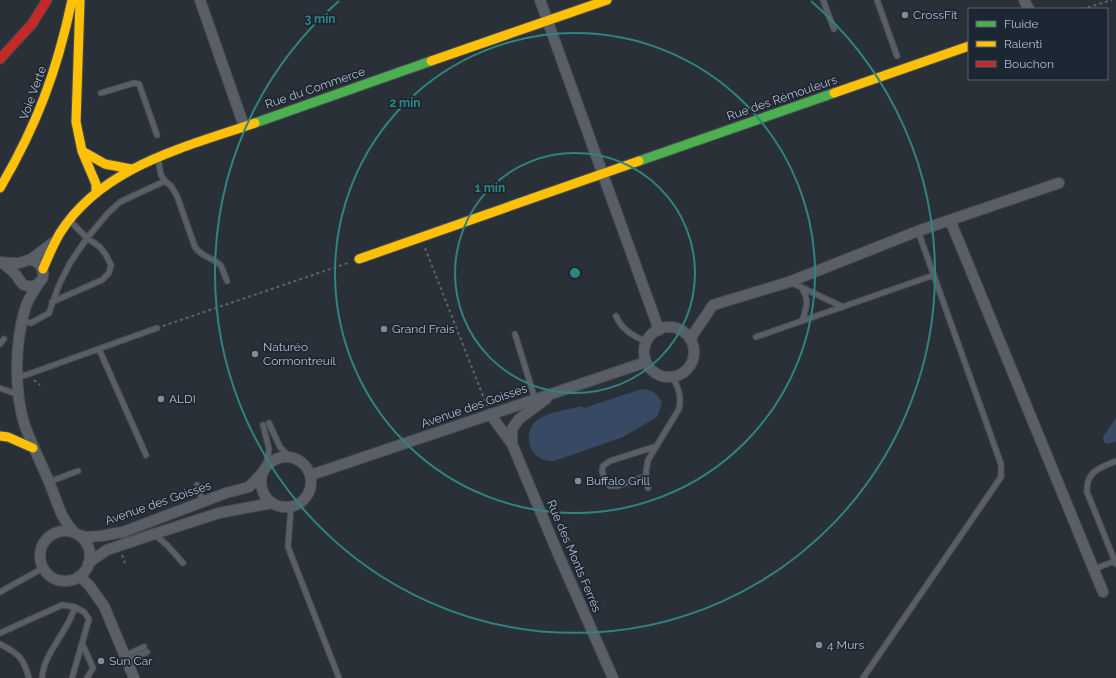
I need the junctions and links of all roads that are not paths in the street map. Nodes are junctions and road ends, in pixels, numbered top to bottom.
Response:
1 (47, 0) edge
2 (66, 0) edge
3 (72, 0) edge
4 (80, 0) edge
5 (200, 0) edge
6 (540, 0) edge
7 (607, 0) edge
8 (823, 0) edge
9 (877, 0) edge
10 (548, 21) junction
11 (834, 29) dead end
12 (968, 46) edge
13 (897, 56) dead end
14 (0, 59) edge
15 (102, 93) dead end
16 (244, 126) junction
17 (157, 135) dead end
18 (82, 152) junction
19 (157, 157) junction
20 (131, 169) junction
21 (603, 174) junction
22 (0, 179) edge
23 (165, 181) junction
24 (1059, 183) dead end
25 (0, 188) edge
26 (96, 193) junction
27 (69, 220) junction
28 (950, 220) junction
29 (918, 231) junction
30 (87, 238) junction
31 (56, 240) junction
32 (359, 259) road end
33 (0, 262) edge
34 (26, 262) junction
35 (43, 269) junction
36 (934, 275) junction
37 (19, 279) junction
38 (227, 281) dead end
39 (789, 282) junction
40 (38, 284) junction
41 (802, 288) junction
42 (52, 302) junction
43 (25, 307) junction
44 (843, 307) junction
45 (616, 316) dead end
46 (22, 321) junction
47 (802, 322) junction
48 (158, 328) road end
49 (659, 330) junction
50 (515, 334) dead end
51 (756, 338) dead end
52 (4, 339) dead end
53 (690, 339) junction
54 (647, 342) junction
55 (0, 344) edge
56 (99, 349) junction
57 (646, 362) junction
58 (17, 377) junction
59 (673, 377) junction
60 (2, 389) edge
61 (555, 392) junction
62 (19, 395) junction
63 (0, 396) edge
64 (535, 399) junction
65 (490, 414) junction
66 (0, 436) edge
67 (512, 444) junction
68 (657, 446) junction
69 (33, 448) junction
70 (146, 455) dead end
71 (290, 457) junction
72 (1116, 461) edge
73 (264, 470) junction
74 (78, 471) dead end
75 (311, 475) junction
76 (646, 476) junction
77 (49, 482) junction
78 (197, 485) dead end
79 (648, 488) dead end
80 (204, 502) junction
81 (272, 503) junction
82 (291, 507) junction
83 (59, 511) junction
84 (52, 534) junction
85 (77, 534) junction
86 (154, 534) junction
87 (1115, 562) edge
88 (183, 563) dead end
89 (88, 564) junction
90 (43, 568) junction
91 (1094, 569) junction
92 (79, 576) junction
93 (0, 592) edge
94 (1103, 592) dead end
95 (75, 607) junction
96 (0, 633) edge
97 (0, 644) edge
98 (82, 644) junction
99 (146, 650) dead end
100 (125, 658) junction
101 (29, 678) edge
102 (42, 678) edge
103 (72, 678) edge
104 (87, 678) edge
105 (134, 678) edge
106 (339, 678) edge
107 (612, 678) edge
108 (863, 678) edge

1 - 14 street
2 - 22 street, Voie Verte
3 - 25 street, Voie Verte
4 - 18 street
5 - 16 street
6 - 10 street
7 - 10 street, Rue du Commerce
8 - 11 lane
9 - 13 lane
10 - 16 street, Rue du Commerce
10 - 21 street
12 - 21 street, Rue des Rémouleurs
15 - 17 lane
16 - 19 street, Rue du Commerce
18 - 20 street
18 - 26 street
19 - 20 street, Rue du Commerce
19 - 23 lane
20 - 26 street, Rue du Commerce
21 - 32 street, Rue des Rémouleurs
21 - 49 street
23 - 30 lane
23 - 38 lane
24 - 28 street
26 - 27 street, Rue du Commerce
27 - 30 lane
27 - 31 street, Rue du Commerce
28 - 29 street
28 - 91 street
29 - 36 lane
29 - 39 street
30 - 42 lane
30 - 42 lane
31 - 34 street, Rue du Commerce
31 - 35 street, Rue du Commerce
33 - 34 street
33 - 37 street
34 - 35 street
34 - 37 street
35 - 40 street
36 - 44 lane
36 - 108 lane
37 - 40 street
37 - 43 street
39 - 41 lane
39 - 53 street
40 - 43 street
41 - 44 lane
41 - 47 lane
42 - 46 lane
43 - 46 street
44 - 47 lane
45 - 54 lane
46 - 58 street
47 - 51 lane
48 - 56 lane
49 - 53 street
49 - 54 street
50 - 64 lane
52 - 55 lane
53 - 59 street
54 - 57 street
56 - 58 lane
56 - 70 lane
57 - 59 street
57 - 61 street, Avenue des Goisses
58 - 62 street
59 - 68 lane
60 - 62 lane
60 - 63 lane
61 - 64 street, Avenue des Goisses
61 - 67 street
62 - 69 street
64 - 65 street, Avenue des Goisses
65 - 67 street, Rue des Monts Ferrés
65 - 75 street, Avenue des Goisses
66 - 69 street
67 - 107 street, Rue des Monts Ferrés
68 - 76 lane
68 - 76 lane
69 - 77 street
71 - 73 street
71 - 73 lane
71 - 75 street
72 - 87 lane
73 - 80 street, Avenue des Goisses
73 - 81 street
74 - 77 lane
75 - 82 street
76 - 79 lane
77 - 83 street
78 - 80 lane
80 - 85 street, Avenue des Goisses
81 - 82 street
81 - 86 street
82 - 106 lane
83 - 84 street
83 - 85 street
84 - 85 street
84 - 90 street
85 - 89 street
86 - 88 lane
86 - 89 street
87 - 91 lane
89 - 92 street
90 - 92 street
90 - 93 lane
91 - 94 street
92 - 100 street
95 - 96 lane
95 - 98 lane
95 - 102 lane
97 - 101 lane
98 - 103 lane
98 - 104 lane
99 - 100 lane
100 - 105 street

